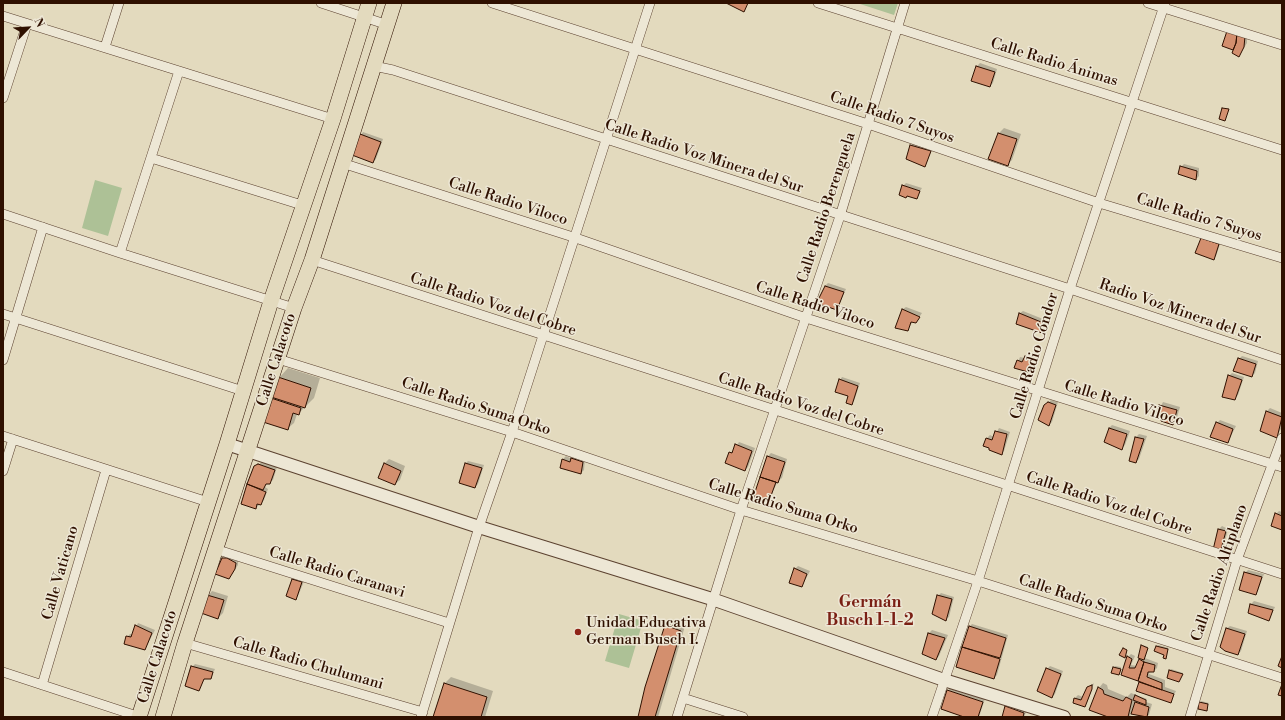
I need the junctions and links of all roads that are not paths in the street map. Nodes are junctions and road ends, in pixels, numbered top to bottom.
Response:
1 (119, 3) edge
2 (321, 3) edge
3 (394, 3) edge
4 (492, 3) edge
5 (650, 3) edge
6 (818, 3) edge
7 (905, 3) edge
8 (1148, 3) edge
9 (1164, 5) edge
10 (366, 10) edge
11 (3, 16) edge
12 (27, 24) junction
13 (388, 24) junction
14 (896, 29) junction
15 (1282, 45) edge
16 (105, 47) junction
17 (636, 48) junction
18 (374, 66) junction
19 (179, 71) junction
20 (3, 98) edge
21 (1132, 102) junction
22 (333, 119) junction
23 (868, 124) junction
24 (606, 140) junction
25 (1282, 150) edge
26 (152, 158) junction
27 (342, 164) junction
28 (1099, 203) junction
29 (305, 206) junction
30 (3, 214) edge
31 (840, 216) junction
32 (43, 227) junction
33 (573, 237) junction
34 (120, 253) junction
35 (1282, 258) edge
36 (312, 260) junction
37 (1070, 289) junction
38 (271, 301) junction
39 (294, 308) junction
40 (3, 314) edge
41 (16, 318) junction
42 (806, 318) junction
43 (542, 336) junction
44 (278, 359) junction
45 (3, 360) edge
46 (1282, 360) edge
47 (243, 391) junction
48 (1038, 392) junction
49 (775, 411) junction
50 (512, 432) junction
51 (3, 436) edge
52 (1282, 438) edge
53 (13, 439) junction
54 (227, 444) junction
55 (247, 452) junction
56 (1273, 464) junction
57 (1282, 468) edge
58 (106, 470) junction
59 (3, 471) edge
60 (1008, 487) junction
61 (208, 502) junction
62 (740, 510) junction
63 (479, 527) junction
64 (215, 549) junction
65 (1238, 560) junction
66 (1282, 574) edge
67 (978, 581) junction
68 (712, 599) junction
69 (449, 623) junction
70 (185, 642) junction
71 (1207, 656) junction
72 (3, 672) edge
73 (1282, 678) edge
74 (944, 680) junction
75 (42, 685) junction
76 (683, 698) junction
77 (422, 714) edge
78 (139, 717) edge
79 (163, 717) edge
80 (677, 717) edge
81 (743, 717) edge
82 (932, 717) edge
83 (1064, 717) edge
84 (1190, 717) edge

1 - 16 street
2 - 10 street
3 - 13 main road, Calle Calacoto
4 - 17 street, Calle Radio 7 Suyos
5 - 17 street
6 - 14 street, Calle Radio Ánimas
7 - 14 street, Calle Radio Berenguela
8 - 9 street
9 - 15 street
9 - 21 street, Calle Radio Cóndor
10 - 13 street
10 - 22 main road, Calle Calacoto
11 - 12 street
12 - 16 street
12 - 20 street
13 - 18 main road, Calle Calacoto
14 - 21 street, Calle Radio Ánimas
14 - 23 street, Calle Radio Berenguela
16 - 19 street
17 - 23 street, Calle Radio 7 Suyos
17 - 24 street
18 - 24 street, Calle Radio Voz Minera del Sur
18 - 27 main road, Calle Calacoto
19 - 22 street
19 - 26 street
21 - 25 street, Calle Radio Ánimas
21 - 28 street, Calle Radio Cóndor
22 - 29 main road, Calle Calacoto
23 - 28 street, Calle Radio 7 Suyos
23 - 31 street, Calle Radio Berenguela
24 - 31 street, Calle Radio Voz Minera del Sur
24 - 33 street
26 - 29 street
26 - 34 street
27 - 33 street, Calle Radio Viloco
27 - 36 main road, Calle Calacoto
28 - 35 street, Calle Radio 7 Suyos
28 - 37 street, Calle Radio Cóndor
29 - 38 main road, Calle Calacoto
30 - 32 street
31 - 37 street, Calle Radio Voz Minera del Sur
31 - 42 street, Calle Radio Berenguela
32 - 34 street
32 - 41 street
33 - 42 street, Calle Radio Viloco
33 - 43 street
34 - 38 street
36 - 39 main road, Calle Calacoto
36 - 43 street, Calle Radio Voz del Cobre
37 - 46 street, Radio Voz Minera del Sur
37 - 48 street, Calle Radio Cóndor
38 - 39 street
38 - 47 main road, Calle Calacoto
39 - 44 main road, Calle Calacoto
40 - 41 street
41 - 45 street
41 - 47 street
42 - 48 street, Calle Radio Viloco
42 - 49 street, Calle Radio Berenguela
43 - 49 street, Calle Radio Voz del Cobre
43 - 50 street
44 - 50 street, Calle Radio Suma Orko
44 - 55 main road, Calle Calacoto
47 - 54 main road, Calle Calacoto
48 - 56 street, Calle Radio Viloco
48 - 60 street, Calle Radio Cóndor
49 - 60 street, Calle Radio Voz del Cobre
49 - 62 street, Calle Radio Berenguela
50 - 62 street, Calle Radio Suma Orko
50 - 63 street
51 - 53 street
52 - 56 street, Calle Radio Altiplano
53 - 58 street
53 - 59 street
54 - 55 street
54 - 61 main road, Calle Calacoto
55 - 63 street
55 - 64 main road, Calle Calacoto
56 - 57 street, Calle Radio Viloco
56 - 65 street, Calle Radio Altiplano
58 - 61 street
58 - 75 street, Calle Vaticano
60 - 65 street, Calle Radio Voz del Cobre
60 - 67 street, Calle Radio Cóndor
61 - 78 main road, Calle Calacoto
62 - 67 street, Calle Radio Suma Orko
62 - 68 street, Calle Radio Berenguela
63 - 68 street
63 - 69 street
64 - 69 street, Calle Radio Caranavi
64 - 70 main road, Calle Calacoto
65 - 66 street, Calle Radio Voz del Cobre
65 - 71 street, Calle Radio Altiplano
67 - 71 street, Calle Radio Suma Orko
67 - 74 street, Calle Radio Cóndor
68 - 74 street
68 - 76 street, Calle Radio Berenguela
69 - 77 street
70 - 77 street, Calle Radio Chulumani
70 - 79 main road, Calle Calacoto
71 - 73 street, Calle Radio Suma Orko
71 - 84 street, Calle Radio Altiplano
72 - 75 street
74 - 82 street, Calle Radio Cóndor
74 - 83 street
75 - 78 street
76 - 80 street, Calle Radio Berenguela
76 - 81 street

